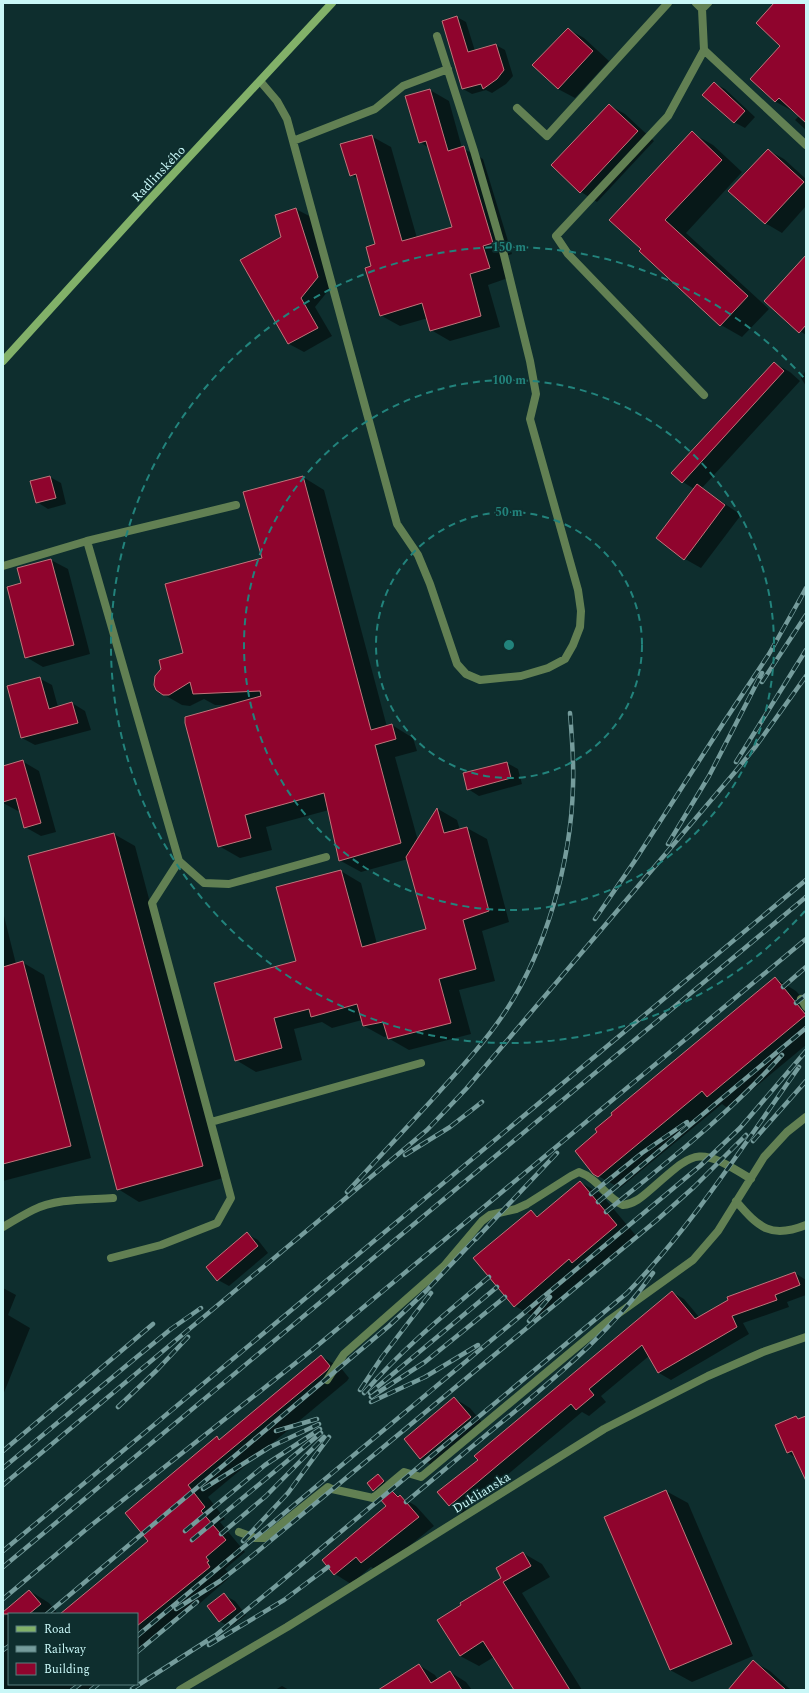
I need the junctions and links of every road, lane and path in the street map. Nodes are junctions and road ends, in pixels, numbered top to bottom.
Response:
1 (332, 3) edge
2 (668, 3) edge
3 (696, 3) edge
4 (705, 6) edge
5 (437, 36) dead end
6 (704, 50) junction
7 (448, 69) junction
8 (260, 81) junction
9 (517, 108) dead end
10 (293, 141) junction
11 (806, 145) edge
12 (3, 361) edge
13 (704, 395) dead end
14 (236, 505) dead end
15 (87, 541) junction
16 (3, 566) edge
17 (326, 857) dead end
18 (179, 861) junction
19 (800, 999) dead end
20 (806, 1007) edge
21 (422, 1063) dead end
22 (806, 1117) edge
23 (211, 1122) junction
24 (751, 1179) junction
25 (113, 1198) dead end
26 (736, 1201) junction
27 (806, 1225) edge
28 (3, 1227) edge
29 (111, 1258) dead end
30 (806, 1337) edge
31 (327, 1380) dead end
32 (239, 1532) dead end
33 (180, 1690) edge

1 - 8 main road, Radlinského
2 - 9 street
3 - 4 street
4 - 6 street
5 - 7 street
6 - 11 street
6 - 13 street
7 - 10 street
7 - 10 street
8 - 10 street
8 - 12 main road, Radlinského
14 - 15 street
15 - 16 street
15 - 18 street
17 - 18 street
18 - 23 street
19 - 20 street
21 - 23 street
22 - 24 street
23 - 29 street
24 - 26 street
24 - 31 street
25 - 28 street
26 - 27 street
26 - 32 street
30 - 33 street, Duklianska

